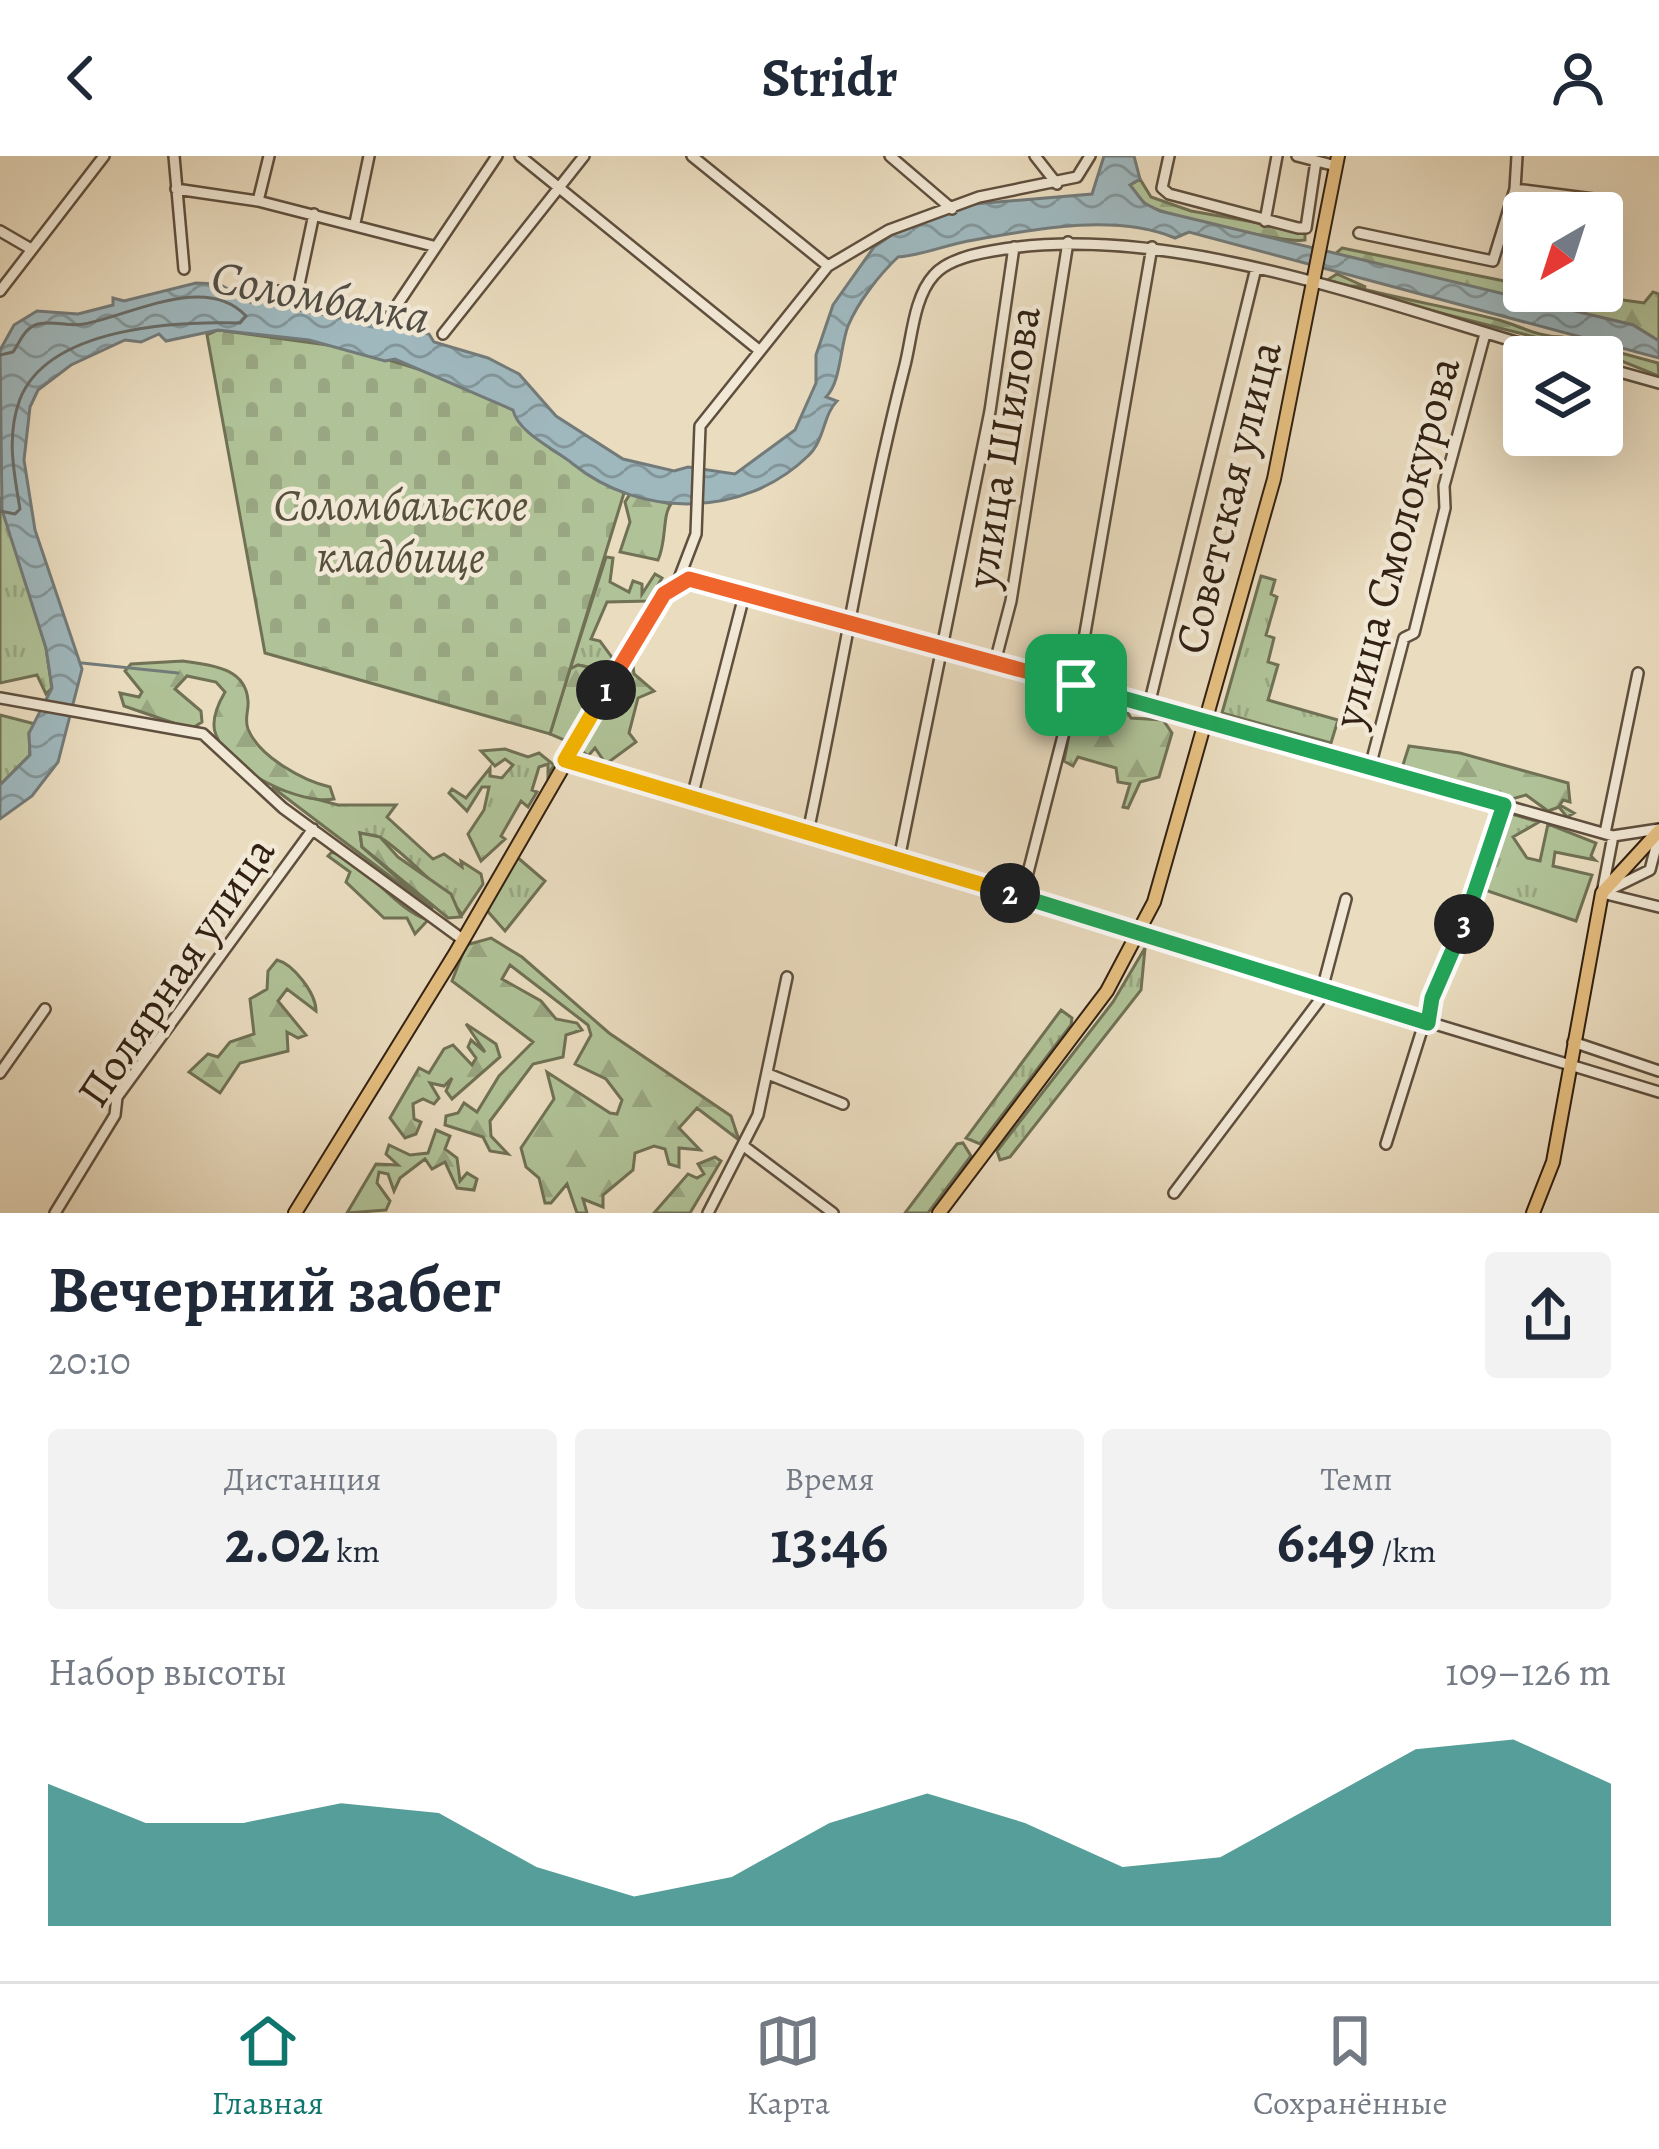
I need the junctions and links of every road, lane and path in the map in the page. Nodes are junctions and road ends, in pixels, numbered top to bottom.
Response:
1 (104, 156) edge
2 (174, 156) edge
3 (268, 156) edge
4 (369, 156) edge
5 (497, 156) edge
6 (520, 156) edge
7 (584, 156) edge
8 (692, 156) edge
9 (890, 156) edge
10 (1035, 156) edge
11 (1090, 156) edge
12 (1169, 156) edge
13 (1277, 156) edge
14 (1297, 156) edge
15 (1516, 156) edge
16 (1316, 161) junction
17 (1337, 161) edge
18 (1057, 184) junction
19 (560, 188) junction
20 (176, 189) junction
21 (1515, 189) junction
22 (1538, 192) edge
23 (258, 201) junction
24 (952, 208) junction
25 (314, 214) junction
26 (1265, 221) junction
27 (355, 224) junction
28 (0, 231) edge
29 (1359, 233) dead end
30 (1068, 242) junction
31 (433, 246) junction
32 (1014, 247) junction
33 (1152, 247) junction
34 (31, 249) junction
35 (828, 266) junction
36 (1256, 268) junction
37 (184, 269) dead end
38 (1316, 283) junction
39 (261, 288) dead end
40 (0, 291) edge
41 (389, 317) dead end
42 (442, 334) dead end
43 (1485, 334) junction
44 (1503, 339) edge
45 (760, 351) junction
46 (1623, 373) edge
47 (1659, 383) edge
48 (677, 581) junction
49 (745, 592) junction
50 (852, 623) junction
51 (939, 647) junction
52 (995, 662) junction
53 (1638, 673) dead end
54 (1076, 685) junction
55 (0, 698) edge
56 (1149, 705) junction
57 (1208, 721) junction
58 (565, 760) junction
59 (1370, 767) junction
60 (692, 797) junction
61 (1504, 805) junction
62 (313, 829) junction
63 (808, 832) junction
64 (1659, 832) edge
65 (1609, 835) junction
66 (899, 859) junction
67 (1602, 893) junction
68 (1022, 896) junction
69 (1346, 899) dead end
70 (1659, 908) edge
71 (1141, 932) junction
72 (462, 939) junction
73 (787, 977) dead end
74 (1321, 991) junction
75 (45, 1009) dead end
76 (1428, 1023) junction
77 (1573, 1042) junction
78 (1569, 1065) junction
79 (1659, 1071) edge
80 (0, 1073) edge
81 (768, 1074) junction
82 (1659, 1092) edge
83 (843, 1104) dead end
84 (1385, 1144) dead end
85 (745, 1147) junction
86 (1174, 1193) dead end
87 (55, 1213) edge
88 (296, 1213) edge
89 (708, 1213) edge
90 (833, 1213) edge
91 (940, 1213) edge
92 (1533, 1213) edge

1 - 34 street
2 - 20 street
3 - 23 street
4 - 27 street
5 - 31 street
6 - 19 street
7 - 19 street
8 - 35 street
9 - 24 street
10 - 18 street
11 - 18 street
12 - 26 street
13 - 26 street
14 - 16 street
15 - 21 street
16 - 17 street
16 - 26 street
17 - 38 main road, Советская улица
18 - 24 street
19 - 42 street
19 - 45 street
20 - 23 street
20 - 37 street
21 - 22 street
21 - 29 street
23 - 25 street
24 - 35 street
25 - 27 street
25 - 39 street
27 - 31 street
28 - 34 street
30 - 32 street
30 - 33 street
30 - 52 street, улица Шилова
31 - 41 street
32 - 50 street
32 - 51 street
33 - 36 street
33 - 54 street
34 - 40 street
35 - 45 street
36 - 38 street
36 - 56 street
38 - 43 street
38 - 57 main road, Советская улица
43 - 44 street
43 - 59 street, улица Смолокурова
45 - 48 street
46 - 47 street
48 - 49 main road
48 - 58 main road
49 - 50 main road
49 - 60 street
50 - 51 main road
50 - 63 street
51 - 52 main road
51 - 66 street
52 - 54 main road
53 - 65 street
54 - 56 main road
54 - 68 street
55 - 62 street
56 - 57 main road
57 - 59 street
57 - 71 main road, Советская улица
58 - 60 street
58 - 72 main road
59 - 61 street
60 - 63 street
61 - 65 street
61 - 76 street
62 - 72 street
62 - 87 street, Полярная улица
63 - 66 street
64 - 65 street
64 - 67 main road
65 - 67 street
66 - 68 street
67 - 70 street
67 - 77 main road
68 - 71 street
69 - 74 street
71 - 74 street
71 - 91 main road, Советская улица
72 - 88 main road
73 - 81 street
74 - 76 street
74 - 86 street
75 - 80 street
76 - 78 street
76 - 84 street
77 - 78 main road
77 - 79 street
78 - 82 street
78 - 92 main road
81 - 83 street
81 - 85 street
85 - 89 street
85 - 90 street

